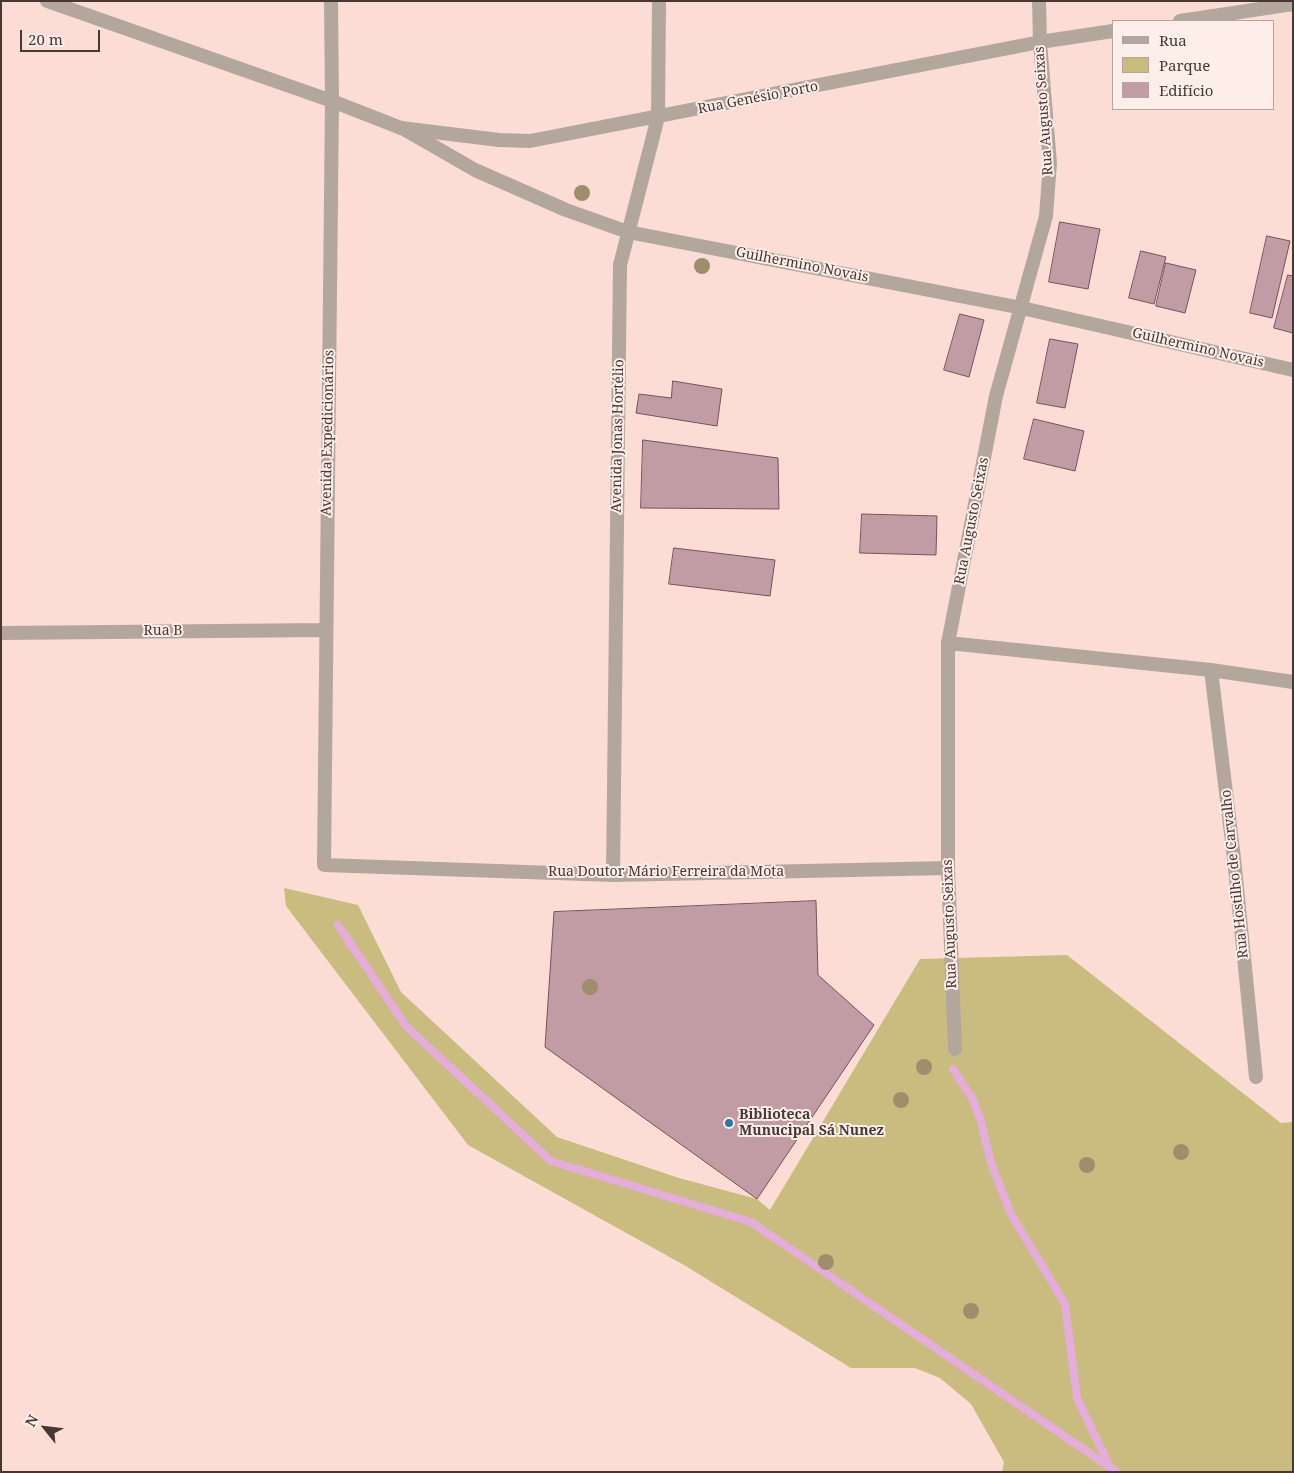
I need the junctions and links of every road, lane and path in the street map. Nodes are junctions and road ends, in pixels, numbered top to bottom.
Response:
1 (47, 1) edge
2 (331, 1) edge
3 (659, 1) edge
4 (1039, 1) edge
5 (1293, 4) edge
6 (1187, 20) edge
7 (1112, 31) edge
8 (1040, 42) junction
9 (332, 101) junction
10 (658, 117) junction
11 (401, 128) junction
12 (628, 232) junction
13 (1022, 308) junction
14 (1293, 370) edge
15 (325, 630) junction
16 (1, 633) edge
17 (948, 643) junction
18 (1211, 670) junction
19 (1293, 682) edge
20 (324, 865) joint
21 (948, 868) junction
22 (614, 875) junction
23 (954, 1049) dead end
24 (1256, 1077) dead end

1 - 9 street, Guilhermino Novais
2 - 9 street, Avenida Expedicionários
3 - 10 street, Avenida Jonas Hortélio
4 - 8 street, Rua Augusto Seixas
5 - 6 street
7 - 8 street, Rua Genésio Porto
8 - 10 street, Rua Genésio Porto
8 - 13 street, Rua Augusto Seixas
9 - 11 street, Guilhermino Novais
9 - 15 street, Avenida Expedicionários
10 - 11 street, Rua Genésio Porto
10 - 12 street, Avenida Jonas Hortélio
11 - 12 street, Guilhermino Novais
12 - 13 street, Guilhermino Novais
12 - 22 street, Avenida Jonas Hortélio
13 - 14 street, Guilhermino Novais
13 - 17 street, Rua Augusto Seixas
15 - 16 street, Rua B
15 - 20 street, Avenida Expedicionários
17 - 18 street
17 - 21 street, Rua Augusto Seixas
18 - 19 street
18 - 24 street, Rua Hostilho de Carvalho
20 - 22 street, Rua Doutor Mário Ferreira da Mota
21 - 22 street, Rua Doutor Mário Ferreira da Mota
21 - 23 street, Rua Augusto Seixas

